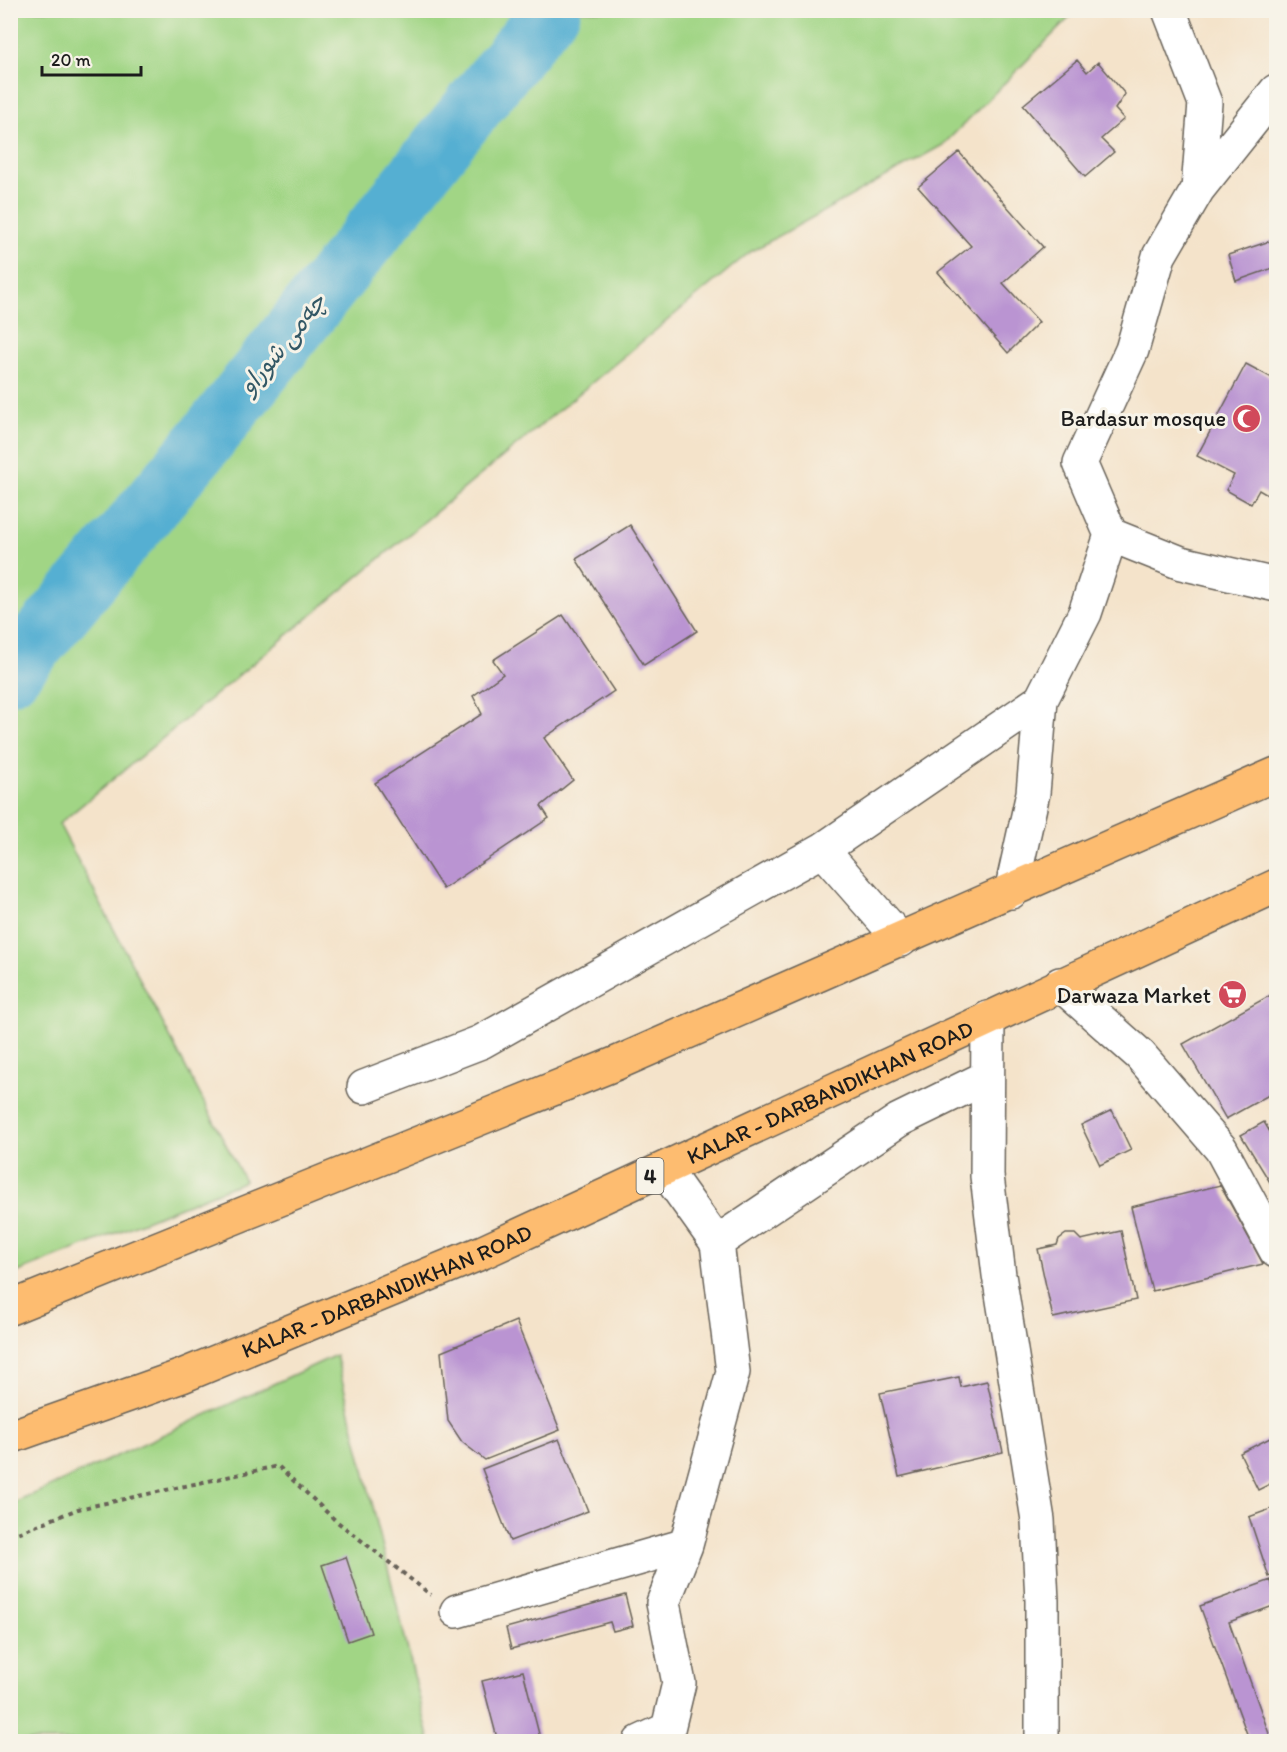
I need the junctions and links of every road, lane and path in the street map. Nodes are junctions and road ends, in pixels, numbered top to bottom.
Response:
1 (1169, 10) edge
2 (1276, 92) edge
3 (1198, 189) junction
4 (1111, 535) junction
5 (1276, 585) edge
6 (1041, 700) junction
7 (1276, 774) edge
8 (822, 850) junction
9 (1276, 886) edge
10 (1011, 892) junction
11 (902, 940) junction
12 (1060, 984) junction
13 (988, 1018) junction
14 (987, 1077) junction
15 (364, 1087) dead end
16 (664, 1169) junction
17 (716, 1243) junction
18 (1276, 1251) edge
19 (10, 1308) edge
20 (10, 1437) edge
21 (10, 1536) edge
22 (686, 1545) junction
23 (457, 1611) joint
24 (640, 1742) edge
25 (1042, 1742) edge

1 - 3 street
2 - 3 street
3 - 4 street
4 - 5 street
4 - 6 street
6 - 8 street
6 - 10 street
7 - 10 highway
8 - 11 street
8 - 15 street
9 - 12 highway, KALAR - DARBANDIKHAN ROAD / 4
10 - 11 highway
11 - 19 highway
12 - 13 highway, KALAR - DARBANDIKHAN ROAD / 4
12 - 18 street
13 - 14 street
13 - 16 highway, KALAR - DARBANDIKHAN ROAD / 4
14 - 17 street
14 - 25 street
16 - 17 street
16 - 20 highway, KALAR - DARBANDIKHAN ROAD / 4
17 - 22 street
21 - 23 path
22 - 23 street
22 - 24 street

